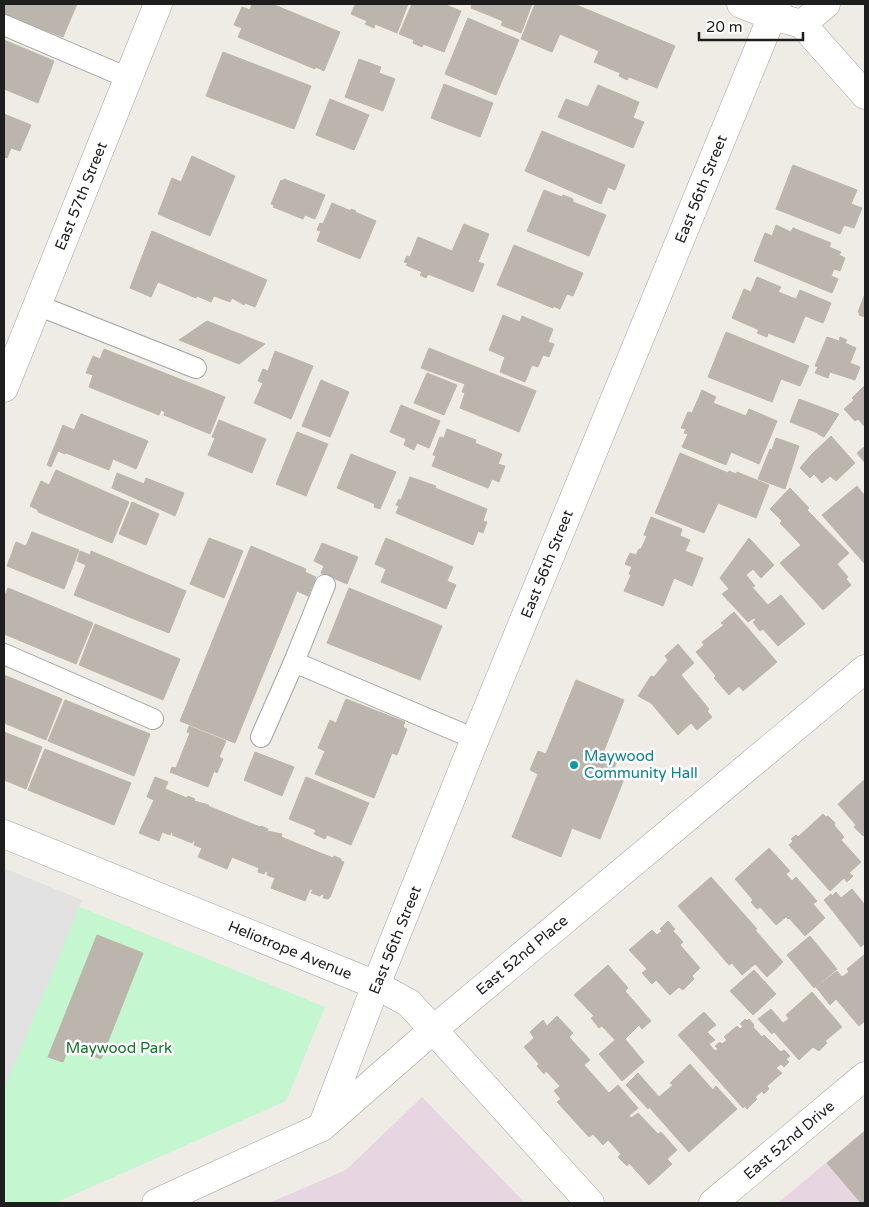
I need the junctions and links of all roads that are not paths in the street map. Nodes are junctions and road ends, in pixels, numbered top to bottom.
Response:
1 (158, 4) edge
2 (741, 4) edge
3 (826, 4) edge
4 (774, 10) edge
5 (802, 24) junction
6 (4, 25) edge
7 (128, 78) junction
8 (865, 94) edge
9 (37, 305) junction
10 (196, 368) dead end
11 (4, 388) edge
12 (325, 585) dead end
13 (4, 654) edge
14 (294, 662) junction
15 (865, 669) edge
16 (154, 719) dead end
17 (261, 737) dead end
18 (475, 739) junction
19 (4, 834) edge
20 (376, 985) junction
21 (434, 1029) junction
22 (865, 1076) edge
23 (322, 1127) junction
24 (156, 1203) edge
25 (590, 1203) edge
26 (712, 1203) edge

1 - 7 street, East 57th Street
2 - 4 street
3 - 5 street
4 - 5 street
4 - 18 street, East 56th Street
5 - 8 street
6 - 7 lane
7 - 9 street, East 57th Street
9 - 10 lane
9 - 11 street, East 57th Street
12 - 14 lane
13 - 16 lane
14 - 17 lane
14 - 18 lane
15 - 21 street, East 52nd Place
18 - 20 street, East 56th Street
19 - 20 street, Heliotrope Avenue
20 - 21 street, Heliotrope Avenue
20 - 23 street, East 56th Street
21 - 23 street, East 52nd Place
21 - 25 street, Heliotrope Avenue
22 - 26 street, East 52nd Drive
23 - 24 street, East 52nd Place

